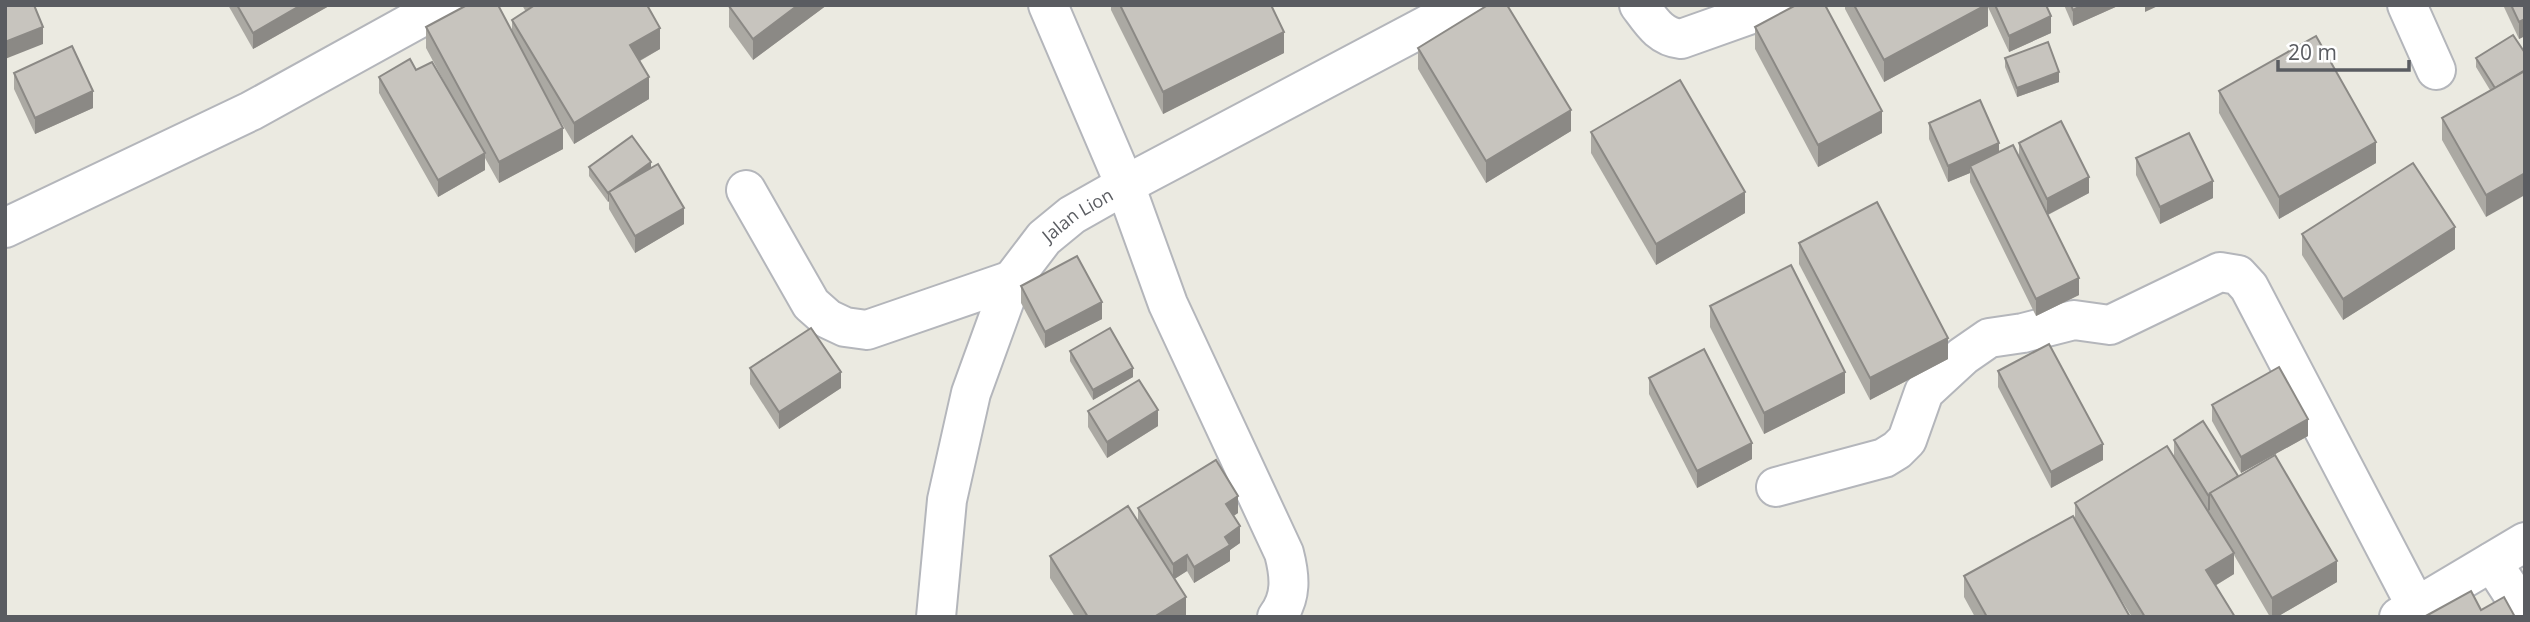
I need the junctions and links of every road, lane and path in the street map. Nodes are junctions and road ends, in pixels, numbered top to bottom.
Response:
1 (443, 5) edge
2 (1048, 5) edge
3 (1465, 5) edge
4 (1639, 5) edge
5 (1777, 5) edge
6 (2407, 5) edge
7 (1723, 16) edge
8 (2435, 70) dead end
9 (1125, 184) junction
10 (746, 190) dead end
11 (5, 228) edge
12 (1012, 280) junction
13 (1776, 487) dead end
14 (2525, 542) edge
15 (2492, 562) junction
16 (944, 607) edge
17 (2407, 612) edge
18 (2525, 613) edge
19 (1277, 617) edge

1 - 11 street
2 - 9 street
3 - 9 street, Jalan Lion
4 - 7 street
5 - 7 street
6 - 8 street
9 - 12 street, Jalan Lion
9 - 19 street
10 - 12 street
12 - 16 street, Jalan Lion
13 - 17 street
14 - 15 street
15 - 17 street
15 - 18 street

